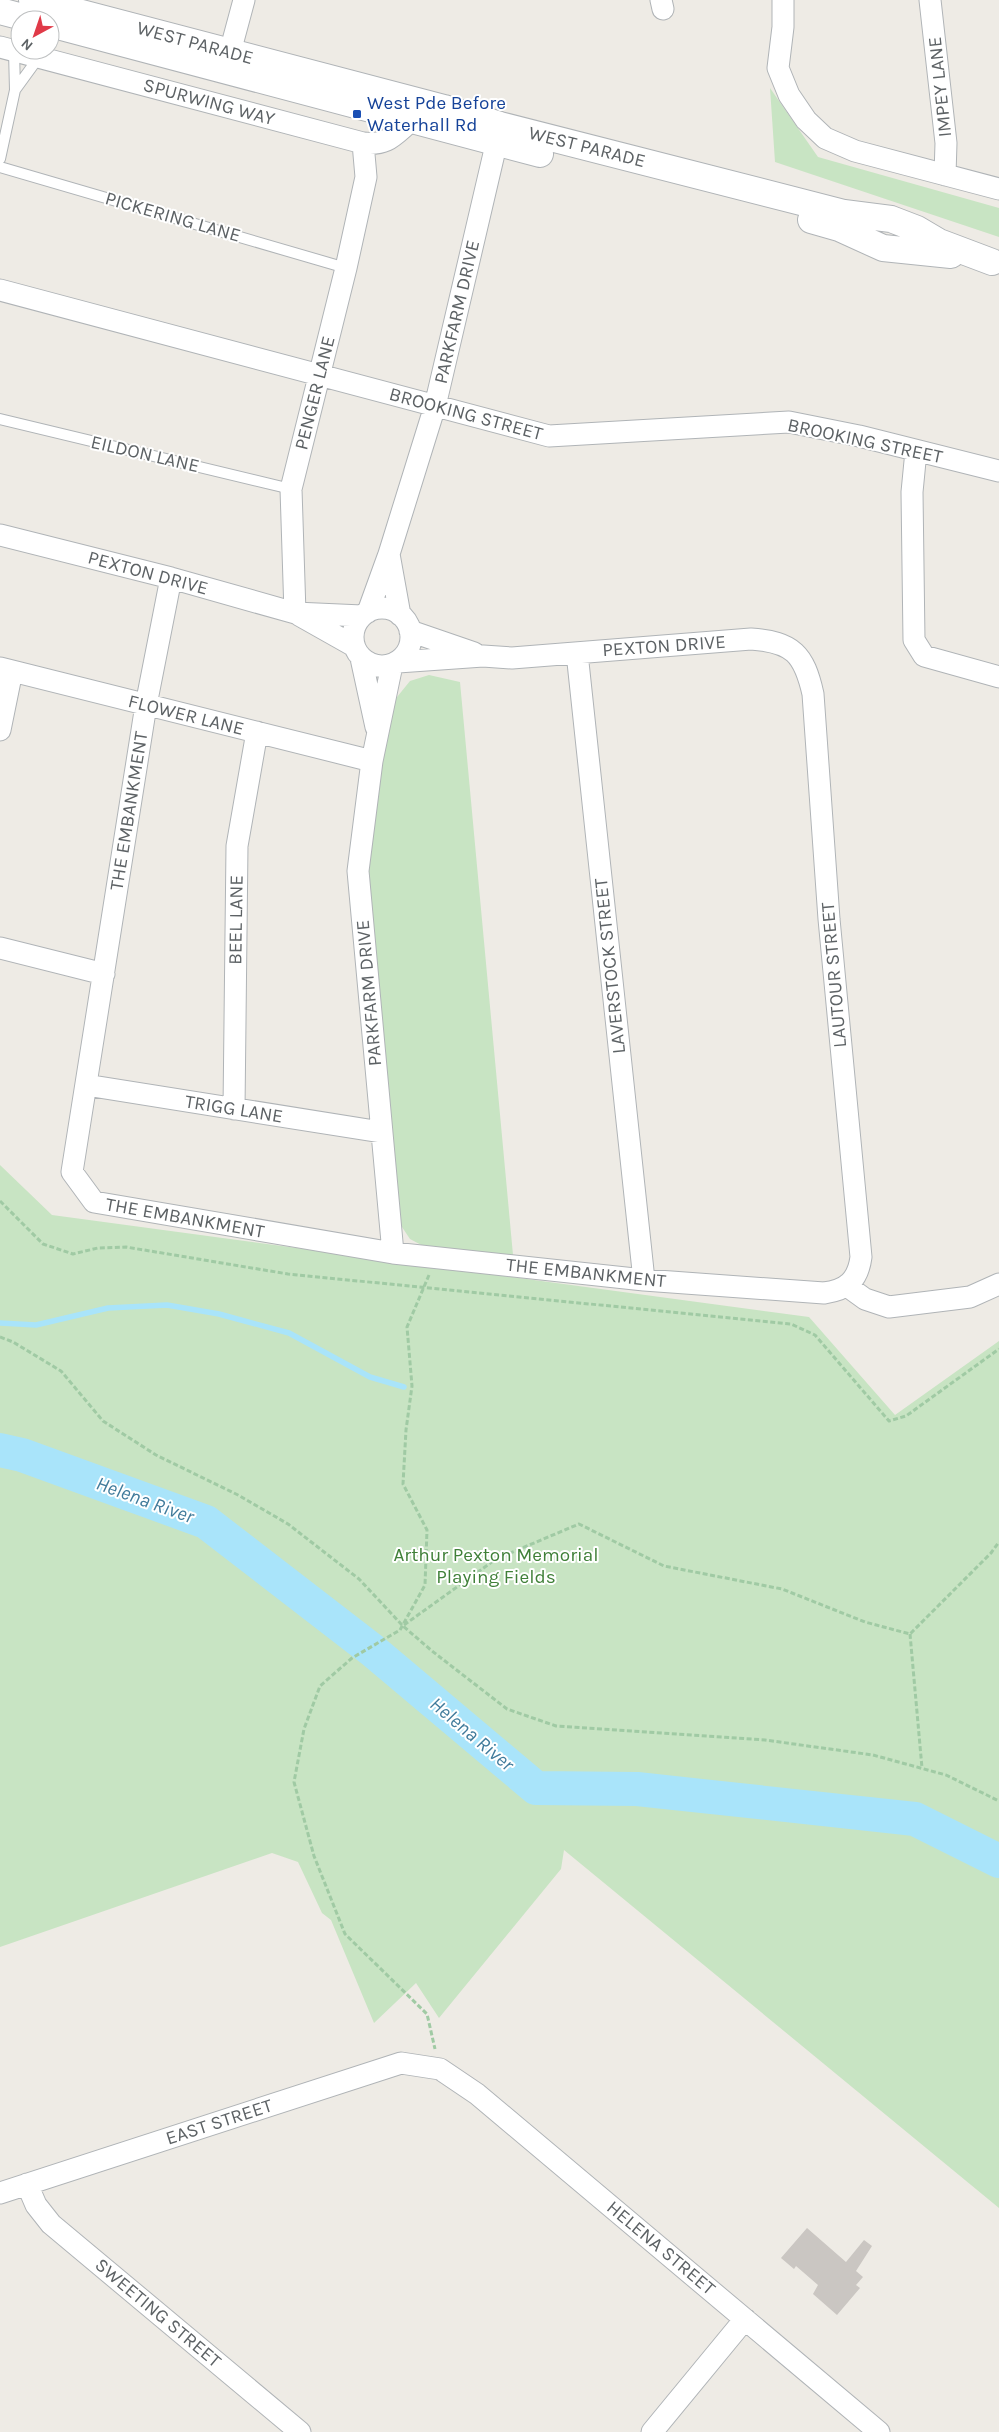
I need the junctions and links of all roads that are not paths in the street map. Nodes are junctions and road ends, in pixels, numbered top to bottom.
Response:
1 (32, 0) edge
2 (244, 0) edge
3 (783, 0) edge
4 (930, 0) edge
5 (60, 26) edge
6 (7, 49) edge
7 (38, 60) edge
8 (47, 60) edge
9 (228, 62) junction
10 (16, 90) junction
11 (412, 120) junction
12 (498, 134) junction
13 (386, 142) junction
14 (363, 143) junction
15 (0, 158) edge
16 (0, 167) edge
17 (945, 175) junction
18 (366, 177) junction
19 (999, 189) edge
20 (996, 263) edge
21 (346, 268) junction
22 (0, 290) edge
23 (319, 375) junction
24 (435, 406) junction
25 (0, 419) edge
26 (916, 451) junction
27 (999, 471) edge
28 (291, 489) junction
29 (0, 535) edge
30 (389, 554) junction
31 (171, 578) junction
32 (295, 613) junction
33 (365, 614) junction
34 (405, 623) junction
35 (357, 652) junction
36 (577, 653) junction
37 (483, 656) junction
38 (395, 663) junction
39 (6, 670) edge
40 (999, 677) edge
41 (812, 694) joint
42 (146, 705) junction
43 (0, 730) edge
44 (257, 732) junction
45 (377, 734) junction
46 (372, 761) junction
47 (0, 948) edge
48 (104, 974) junction
49 (86, 1085) junction
50 (234, 1109) junction
51 (381, 1132) junction
52 (393, 1253) junction
53 (644, 1280) junction
54 (999, 1284) edge
55 (847, 1286) junction
56 (440, 2069) joint
57 (27, 2184) junction
58 (0, 2193) edge
59 (746, 2319) junction
60 (300, 2432) edge
61 (652, 2432) edge
62 (879, 2432) edge

1 - 9 street, WEST PARADE
2 - 9 street
3 - 17 street
4 - 17 street, IMPEY LANE
5 - 9 street, WEST PARADE
6 - 10 lane
7 - 10 lane
8 - 14 street, SPURWING WAY
9 - 11 street, WEST PARADE
9 - 12 street, WEST PARADE
10 - 15 lane
11 - 12 street, WEST PARADE
11 - 13 street
12 - 20 street, WEST PARADE
12 - 24 street, PARKFARM DRIVE
13 - 14 street, SPURWING WAY
13 - 18 street, PENGER LANE
14 - 18 street, PENGER LANE
16 - 21 lane, PICKERING LANE
17 - 19 street
18 - 21 street, PENGER LANE
21 - 23 street, PENGER LANE
22 - 23 street, BROOKING STREET
23 - 24 street, BROOKING STREET
23 - 28 street, PENGER LANE
24 - 26 street, BROOKING STREET
24 - 30 street, PARKFARM DRIVE
25 - 28 lane, EILDON LANE
26 - 27 street, BROOKING STREET
26 - 40 street
28 - 32 street, PENGER LANE
29 - 31 street, PEXTON DRIVE
30 - 33 street, PARKFARM DRIVE
30 - 34 street, PARKFARM DRIVE
31 - 32 street, PEXTON DRIVE
31 - 42 street, THE EMBANKMENT
32 - 33 street, PEXTON DRIVE
32 - 35 street, PEXTON DRIVE
33 - 34 street
33 - 35 street, PARKFARM DRIVE
34 - 37 street, PEXTON DRIVE
34 - 38 street, PARKFARM DRIVE
35 - 38 street
35 - 45 street, PARKFARM DRIVE
36 - 37 street, PEXTON DRIVE
36 - 41 street, PEXTON DRIVE
36 - 53 street, LAVERSTOCK STREET
37 - 38 street, PEXTON DRIVE
38 - 45 street, PARKFARM DRIVE
39 - 42 street, FLOWER LANE
39 - 43 street
41 - 55 street, LAUTOUR STREET
42 - 44 street, FLOWER LANE
42 - 48 street, THE EMBANKMENT
44 - 46 street, FLOWER LANE
44 - 50 street, BEEL LANE
45 - 46 street, PARKFARM DRIVE
46 - 51 street, PARKFARM DRIVE
47 - 48 street
48 - 49 street, THE EMBANKMENT
49 - 50 street, TRIGG LANE
49 - 52 street, THE EMBANKMENT
50 - 51 street, TRIGG LANE
51 - 52 street, PARKFARM DRIVE
52 - 53 street, THE EMBANKMENT
53 - 55 street, THE EMBANKMENT
54 - 55 street
56 - 57 street, EAST STREET
56 - 59 street, HELENA STREET
57 - 58 street, EAST STREET
57 - 60 street, SWEETING STREET
59 - 61 street
59 - 62 street, HELENA STREET

